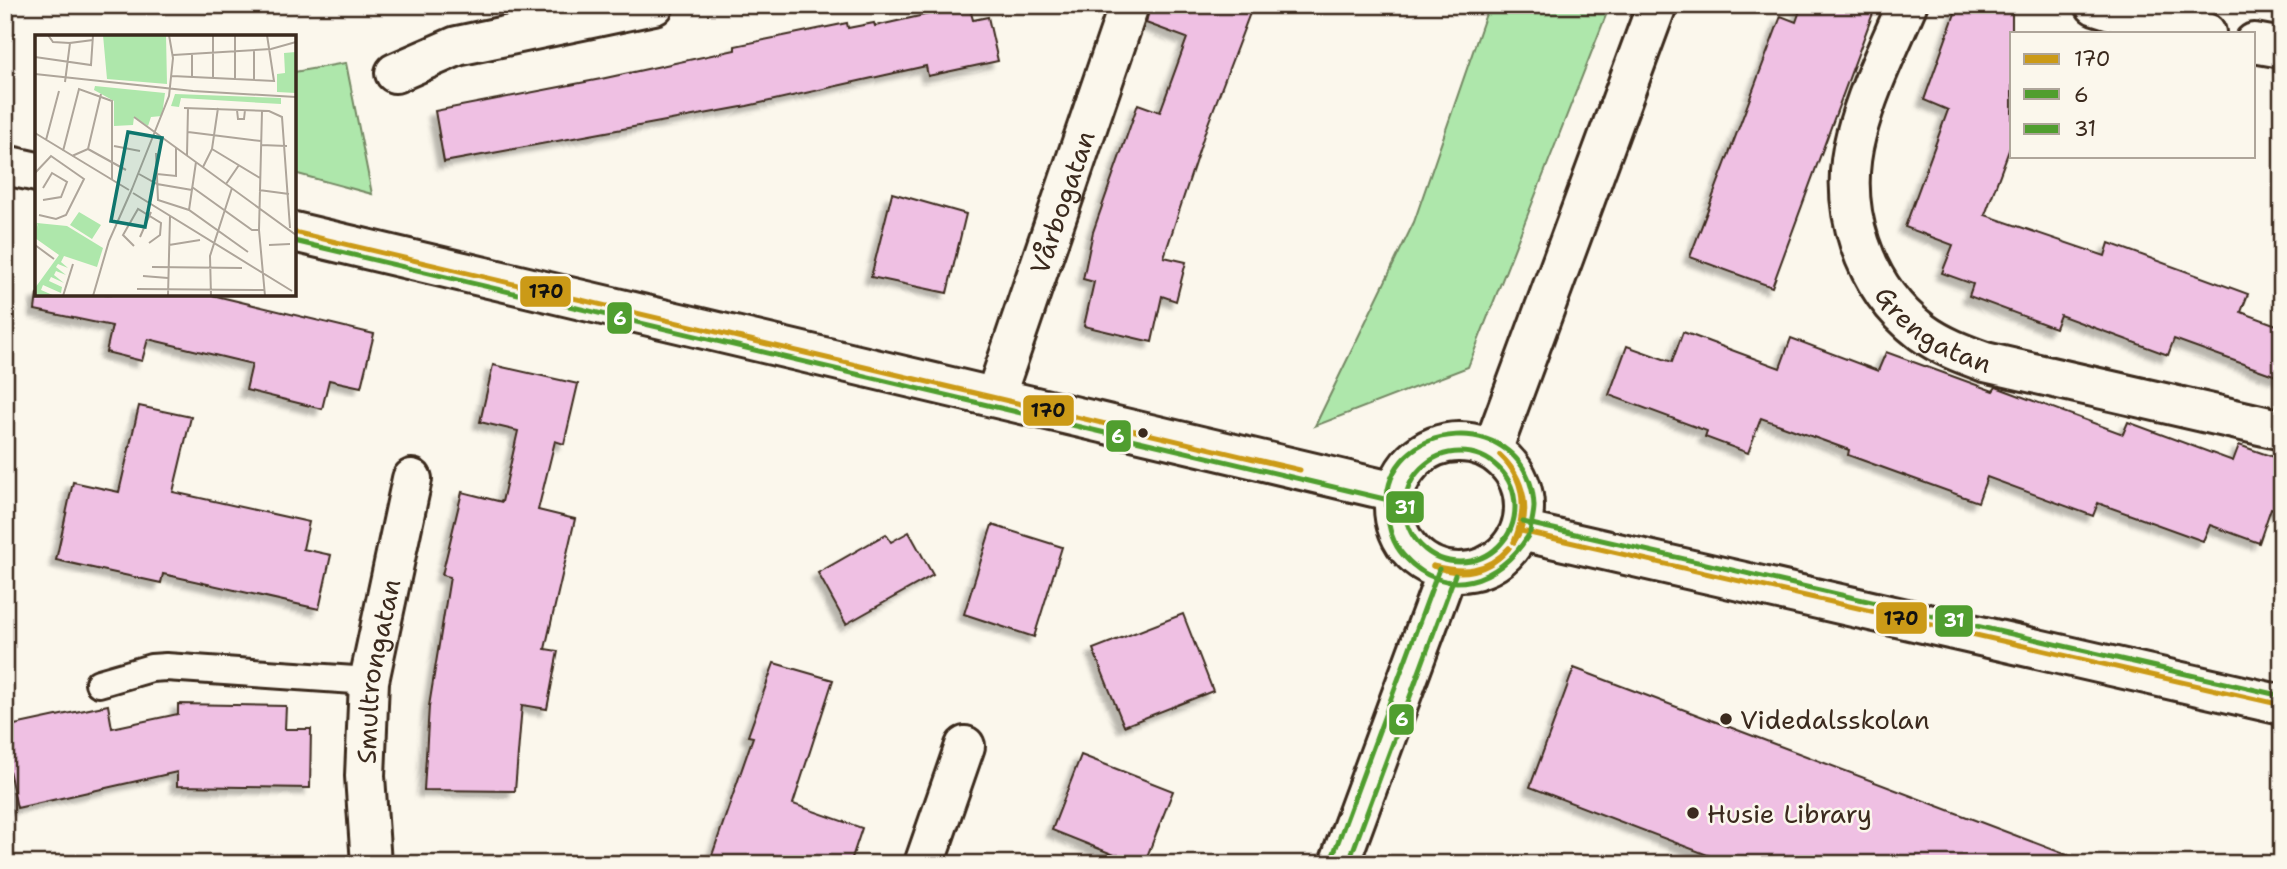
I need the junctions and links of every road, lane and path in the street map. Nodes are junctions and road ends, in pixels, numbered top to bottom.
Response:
1 (654, 5) edge
2 (1129, 5) edge
3 (1657, 5) edge
4 (1907, 5) edge
5 (2095, 5) edge
6 (2201, 32) edge
7 (2256, 43) edge
8 (2282, 48) edge
9 (395, 73) dead end
10 (5, 165) edge
11 (35, 172) edge
12 (296, 232) edge
13 (995, 397) junction
14 (2282, 430) edge
15 (1493, 448) junction
16 (411, 479) dead end
17 (1395, 492) junction
18 (1521, 531) junction
19 (1447, 572) junction
20 (369, 681) junction
21 (99, 683) dead end
22 (2282, 705) edge
23 (965, 746) dead end
24 (371, 864) edge
25 (924, 864) edge
26 (1339, 864) edge

1 - 9 street
2 - 13 street, Vårbogatan
3 - 15 street
4 - 14 street, Grengatan
5 - 6 street
7 - 8 street
10 - 11 street
12 - 13 street
13 - 17 street
15 - 17 street
15 - 18 street
16 - 20 street, Smultrongatan
17 - 19 street
18 - 19 street
18 - 22 street
19 - 26 street
20 - 21 lane
20 - 24 street, Smultrongatan
23 - 25 street

